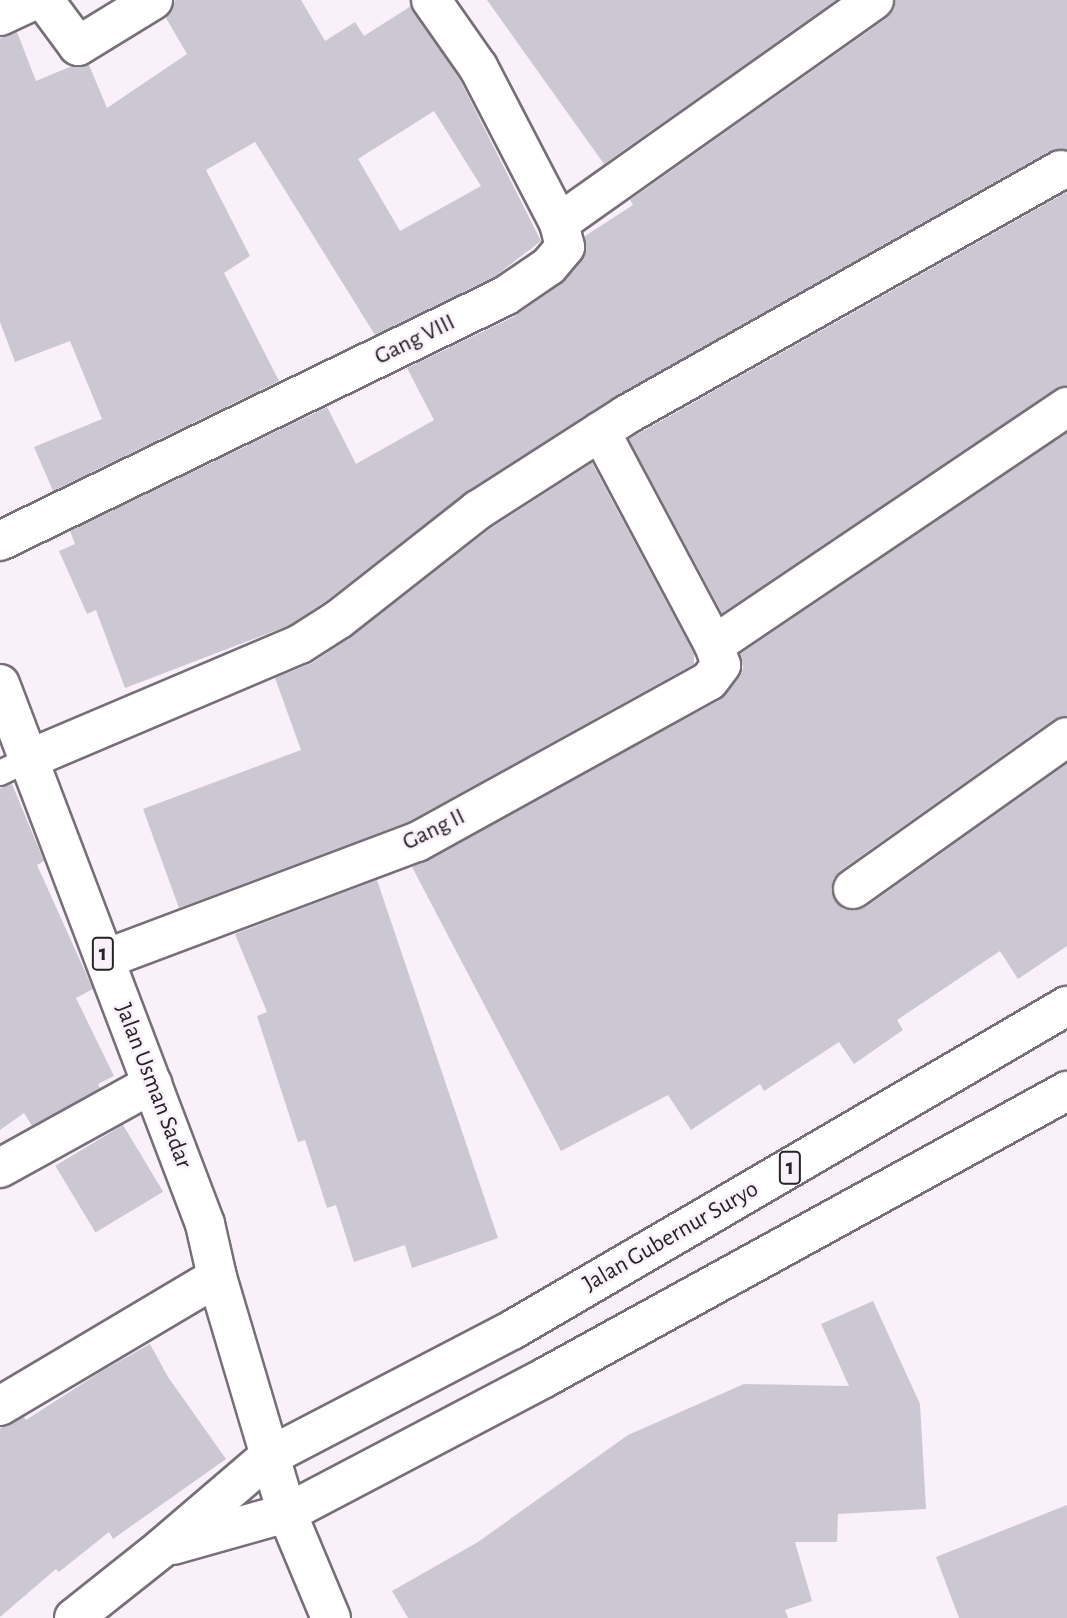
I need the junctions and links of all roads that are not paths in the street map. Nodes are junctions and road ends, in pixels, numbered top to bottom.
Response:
1 (35, 0) edge
2 (44, 0) edge
3 (153, 0) edge
4 (431, 0) edge
5 (874, 0) edge
6 (0, 16) edge
7 (1061, 170) dead end
8 (559, 223) junction
9 (1067, 407) edge
10 (600, 431) junction
11 (0, 541) edge
12 (715, 645) junction
13 (0, 684) edge
14 (1067, 737) edge
15 (15, 766) edge
16 (853, 889) dead end
17 (105, 959) junction
18 (1067, 1006) edge
19 (152, 1084) junction
20 (1067, 1091) edge
21 (0, 1168) edge
22 (216, 1277) junction
23 (0, 1406) edge
24 (268, 1457) junction
25 (287, 1513) junction
26 (162, 1548) junction
27 (74, 1618) edge
28 (331, 1618) edge

1 - 6 main road
2 - 3 main road
4 - 8 main road, Gang VIII
5 - 8 main road
7 - 10 main road
8 - 11 main road, Gang VIII
9 - 12 main road
10 - 12 main road
10 - 15 main road
12 - 17 main road, Gang II
13 - 15 main road, Jalan Usman Sadar / 1
14 - 16 main road
15 - 17 main road, Jalan Usman Sadar / 1
17 - 19 main road, Jalan Usman Sadar / 1
18 - 24 main road, Jalan Gubernur Suryo / 1
19 - 21 main road
19 - 22 main road, Jalan Usman Sadar / 1
20 - 25 main road
22 - 23 main road
22 - 24 main road, Jalan Usman Sadar / 1
24 - 25 main road, 1
24 - 26 main road, Jalan Gubernur Suryo
25 - 26 main road
25 - 28 main road
26 - 27 main road, Jalan Gubernur Suryo

